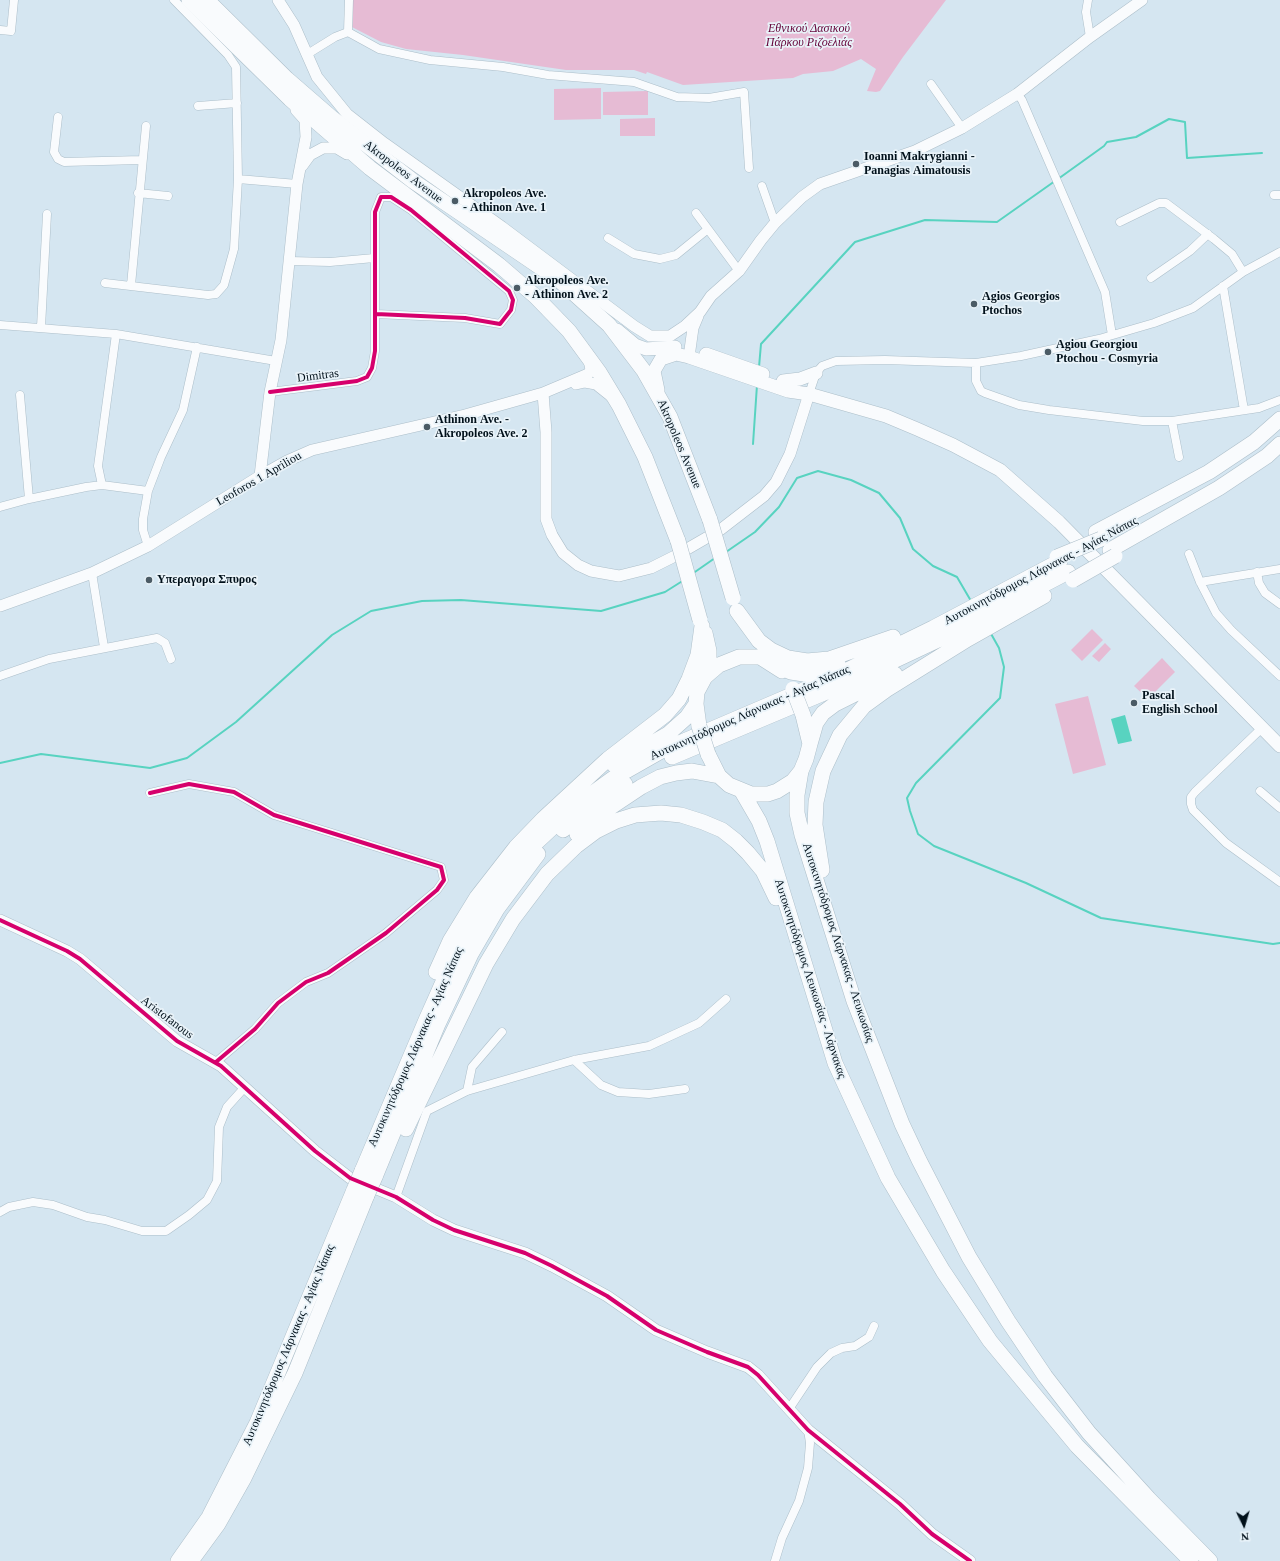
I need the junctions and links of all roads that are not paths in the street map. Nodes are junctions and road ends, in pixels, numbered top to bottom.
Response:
1 (14, 0) edge
2 (174, 0) edge
3 (189, 0) edge
4 (207, 0) edge
5 (278, 0) edge
6 (349, 0) edge
7 (1088, 0) edge
8 (1142, 0) edge
9 (0, 30) edge
10 (348, 32) junction
11 (1090, 37) junction
12 (306, 55) junction
13 (264, 74) junction
14 (931, 84) dead end
15 (1017, 94) junction
16 (237, 103) junction
17 (198, 106) dead end
18 (58, 117) dead end
19 (146, 126) dead end
20 (962, 128) junction
21 (141, 160) junction
22 (300, 168) junction
23 (370, 168) junction
24 (749, 168) dead end
25 (238, 179) junction
26 (297, 184) junction
27 (762, 186) dead end
28 (138, 193) junction
29 (168, 196) dead end
30 (696, 213) dead end
31 (47, 214) dead end
32 (1120, 222) dead end
33 (776, 223) junction
34 (708, 229) junction
35 (1208, 234) junction
36 (608, 238) dead end
37 (1280, 252) edge
38 (374, 258) junction
39 (290, 261) junction
40 (739, 271) junction
41 (1243, 272) junction
42 (1151, 278) dead end
43 (105, 283) dead end
44 (131, 285) junction
45 (1224, 286) junction
46 (700, 312) junction
47 (376, 314) junction
48 (0, 325) edge
49 (609, 325) junction
50 (41, 327) junction
51 (116, 334) junction
52 (1112, 335) junction
53 (197, 347) junction
54 (689, 353) junction
55 (588, 356) junction
56 (276, 361) junction
57 (976, 363) junction
58 (816, 373) junction
59 (758, 377) junction
60 (783, 381) junction
61 (558, 388) junction
62 (270, 392) junction
63 (543, 393) junction
64 (809, 394) junction
65 (20, 396) dead end
66 (660, 397) junction
67 (1280, 400) edge
68 (619, 405) junction
69 (1244, 410) junction
70 (1280, 419) edge
71 (1172, 421) junction
72 (1280, 428) edge
73 (1280, 444) edge
74 (1280, 450) edge
75 (1179, 457) dead end
76 (260, 476) junction
77 (102, 485) junction
78 (148, 492) junction
79 (29, 499) junction
80 (0, 507) edge
81 (1106, 544) junction
82 (148, 546) junction
83 (1189, 554) dead end
84 (1063, 565) junction
85 (1280, 569) edge
86 (1257, 572) junction
87 (92, 573) junction
88 (1200, 582) junction
89 (735, 604) junction
90 (1280, 604) edge
91 (0, 606) edge
92 (701, 623) junction
93 (893, 637) junction
94 (968, 639) junction
95 (104, 647) junction
96 (760, 657) junction
97 (171, 659) dead end
98 (774, 664) junction
99 (0, 676) edge
100 (1280, 676) edge
101 (705, 677) junction
102 (696, 704) junction
103 (1262, 728) junction
104 (810, 744) junction
105 (1280, 746) edge
106 (801, 771) junction
107 (719, 776) junction
108 (741, 790) junction
109 (574, 791) junction
110 (1260, 791) dead end
111 (150, 793) dead end
112 (1280, 808) edge
113 (1280, 882) edge
114 (0, 920) edge
115 (726, 999) dead end
116 (502, 1032) dead end
117 (869, 1042) junction
118 (574, 1060) junction
119 (216, 1062) junction
120 (835, 1063) junction
121 (398, 1086) junction
122 (245, 1087) junction
123 (685, 1089) dead end
124 (466, 1090) junction
125 (383, 1160) junction
126 (367, 1184) junction
127 (396, 1197) junction
128 (0, 1212) edge
129 (874, 1326) dead end
130 (789, 1409) junction
131 (808, 1430) junction
132 (178, 1561) edge
133 (191, 1561) edge
134 (775, 1561) edge
135 (970, 1561) edge
136 (1191, 1561) edge
137 (1210, 1561) edge

1 - 9 street
2 - 16 street
3 - 13 highway, Akropoleos Avenue
4 - 49 highway, Akropoleos Avenue
5 - 12 street
6 - 10 street
7 - 11 street
8 - 11 street
10 - 12 street
10 - 24 street
11 - 15 street
12 - 46 street
13 - 22 street
13 - 23 highway, Akropoleos Avenue
14 - 20 street
15 - 20 street
15 - 52 street
16 - 17 street
16 - 25 street
18 - 21 street
19 - 21 street
20 - 33 street
21 - 28 street
22 - 23 street
22 - 26 street
23 - 55 highway, Akropoleos Avenue
25 - 26 street
25 - 44 street
26 - 39 street
27 - 33 street
28 - 29 street
28 - 44 street
30 - 34 street
31 - 50 street
32 - 35 street
33 - 40 street
34 - 36 street
34 - 40 street
35 - 41 street
35 - 42 street
37 - 41 street
38 - 39 street
38 - 47 street
38 - 47 street
39 - 56 street
40 - 46 street
41 - 45 street
43 - 44 street
45 - 52 street
45 - 69 street
46 - 54 street
47 - 62 street, Dimitras
48 - 50 street
49 - 54 main road
49 - 66 highway, Akropoleos Avenue
50 - 51 street
51 - 53 street
51 - 77 street
52 - 57 street
53 - 56 street
53 - 78 street
54 - 59 main road
54 - 66 main road
55 - 61 street, Leoforos 1 Apriliou
55 - 68 highway, Akropoleos Avenue
56 - 62 street
57 - 58 street
57 - 71 street
58 - 60 main road
58 - 64 street
59 - 60 main road
59 - 64 main road
60 - 64 main road
61 - 63 street, Leoforos 1 Apriliou
61 - 68 street, Leoforos 1 Apriliou
62 - 76 street
63 - 64 street
63 - 76 street, Leoforos 1 Apriliou
64 - 103 main road
65 - 79 street
66 - 89 highway, Akropoleos Avenue, bridge
67 - 69 street
68 - 92 highway, Akropoleos Avenue, bridge
69 - 71 street
70 - 81 highway
71 - 75 street
72 - 81 highway, Αυτοκινητόδρομος Λάρνακας - Αγίας Νάπας
73 - 81 highway, Αυτοκινητόδρομος Λάρνακας - Αγίας Νάπας
74 - 81 highway
76 - 82 street, Leoforos 1 Apriliou
77 - 78 street
77 - 79 street
78 - 82 street
79 - 80 street
81 - 84 highway
81 - 84 highway, Αυτοκινητόδρομος Λάρνακας - Αγίας Νάπας
82 - 87 street, Leoforos 1 Apriliou
83 - 88 street
84 - 93 highway
84 - 94 highway
84 - 121 highway, Αυτοκινητόδρομος Λάρνακας - Αγίας Νάπας
84 - 125 highway, Αυτοκινητόδρομος Λάρνακας - Αγίας Νάπας
85 - 86 street
86 - 88 street
86 - 90 street
87 - 91 street, Leoforos 1 Apriliou
87 - 95 street
88 - 100 street
89 - 93 highway
89 - 96 highway, Akropoleos Avenue
92 - 101 highway, Akropoleos Avenue
92 - 109 highway
93 - 98 highway
94 - 104 highway
94 - 117 highway
95 - 97 street
95 - 99 street
96 - 98 highway
96 - 101 highway
98 - 104 highway, bridge
101 - 102 highway
102 - 107 highway, bridge
102 - 109 highway
103 - 105 main road
103 - 113 street
104 - 106 highway
106 - 108 highway
106 - 117 highway, Αυτοκινητόδρομος Λάρνακας - Λευκωσίας
107 - 108 highway
107 - 125 highway
108 - 120 highway, Αυτοκινητόδρομος Λευκωσίας - Λάρνακας
109 - 121 highway
110 - 112 street
111 - 119 street
114 - 119 street, Aristofanous
115 - 118 street
116 - 124 street
117 - 137 highway, Αυτοκινητόδρομος Λάρνακας - Λευκωσίας
118 - 123 street
118 - 124 street
119 - 122 street, Aristofanous
120 - 126 highway
120 - 136 highway, Αυτοκινητόδρομος Λευκωσίας - Λάρνακας
121 - 126 highway, Αυτοκινητόδρομος Λάρνακας - Αγίας Νάπας
122 - 126 street, Aristofanous
122 - 128 street
124 - 127 street
125 - 126 highway, Αυτοκινητόδρομος Λάρνακας - Αγίας Νάπας
126 - 127 street, Aristofanous
126 - 132 highway, Αυτοκινητόδρομος Λάρνακας - Αγίας Νάπας
126 - 133 highway, Αυτοκινητόδρομος Λάρνακας - Αγίας Νάπας
127 - 130 street, Aristofanous
129 - 130 street
130 - 131 street, Aristofanous
131 - 134 street
131 - 135 street, Aristofanous

